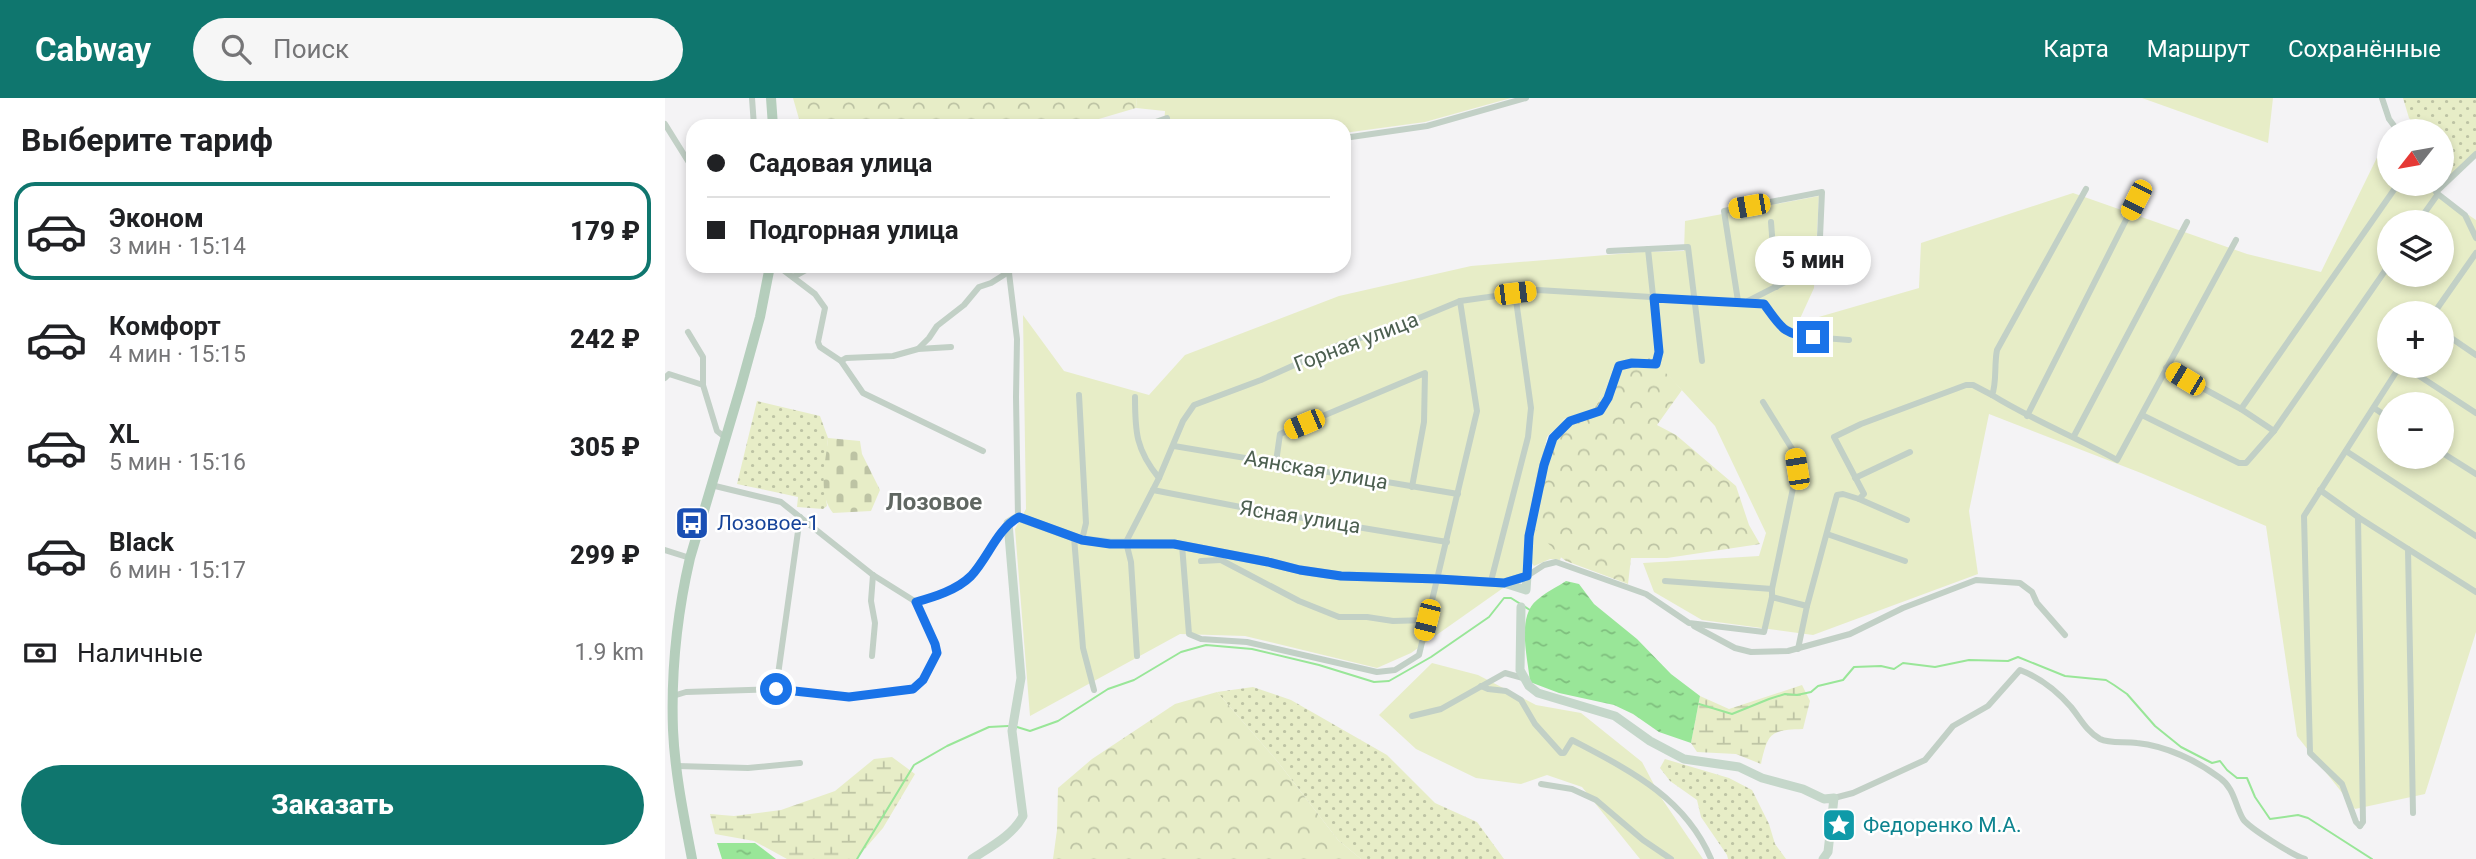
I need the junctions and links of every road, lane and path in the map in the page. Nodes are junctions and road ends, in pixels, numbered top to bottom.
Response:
1 (752, 98) edge
2 (771, 98) edge
3 (1526, 98) edge
4 (2382, 98) edge
5 (1167, 118) dead end
6 (754, 119) edge
7 (772, 119) edge
8 (1164, 119) edge
9 (2389, 119) edge
10 (665, 124) edge
11 (1351, 137) edge
12 (2476, 154) edge
13 (686, 158) edge
14 (2454, 176) edge
15 (2086, 189) dead end
16 (2390, 196) edge
17 (2441, 196) edge
18 (2136, 200) dead end
19 (1771, 222) dead end
20 (2187, 222) dead end
21 (2476, 238) edge
22 (2236, 240) dead end
23 (1648, 249) junction
24 (1609, 251) dead end
25 (2476, 253) edge
26 (769, 273) edge
27 (788, 273) edge
28 (800, 273) edge
29 (1009, 273) joint
30 (793, 277) junction
31 (2377, 282) edge
32 (1776, 287) junction
33 (1515, 293) junction
34 (1654, 298) junction
35 (1695, 299) junction
36 (1460, 301) junction
37 (1738, 301) junction
38 (2442, 301) edge
39 (1748, 302) junction
40 (688, 332) dead end
41 (1849, 340) dead end
42 (2454, 340) edge
43 (951, 347) dead end
44 (918, 349) junction
45 (2476, 355) edge
46 (841, 361) junction
47 (1702, 361) dead end
48 (2166, 368) junction
49 (667, 376) edge
50 (2394, 378) edge
51 (2421, 378) edge
52 (703, 385) junction
53 (1080, 395) dead end
54 (1992, 395) junction
55 (1135, 397) dead end
56 (1763, 402) dead end
57 (2374, 408) junction
58 (2241, 409) junction
59 (2377, 410) edge
60 (2476, 413) edge
61 (2142, 415) junction
62 (2027, 416) junction
63 (2274, 431) junction
64 (2074, 436) junction
65 (726, 438) junction
66 (1174, 446) junction
67 (983, 451) dead end
68 (2346, 451) junction
69 (1910, 452) dead end
70 (2454, 461) edge
71 (1276, 462) junction
72 (2476, 474) edge
73 (1159, 478) junction
74 (1855, 478) junction
75 (711, 485) junction
76 (1412, 487) junction
77 (1153, 490) junction
78 (2320, 490) junction
79 (1458, 494) junction
80 (1859, 499) junction
81 (800, 517) junction
82 (1019, 517) junction
83 (2358, 517) junction
84 (1907, 520) dead end
85 (1008, 523) junction
86 (1827, 534) junction
87 (2476, 536) edge
88 (1078, 539) junction
89 (1126, 542) junction
90 (1447, 542) junction
91 (1182, 545) junction
92 (2408, 549) junction
93 (665, 550) edge
94 (1218, 556) junction
95 (690, 558) junction
96 (1905, 561) dead end
97 (1201, 562) dead end
98 (873, 575) junction
99 (1527, 576) junction
100 (1438, 579) junction
101 (1665, 581) dead end
102 (1491, 582) junction
103 (1504, 583) junction
104 (1772, 589) junction
105 (1526, 590) junction
106 (2476, 592) edge
107 (1772, 597) junction
108 (916, 602) junction
109 (1807, 606) junction
110 (1521, 607) joint
111 (1427, 620) junction
112 (1689, 623) junction
113 (2065, 635) dead end
114 (1798, 649) junction
115 (872, 656) dead end
116 (1137, 656) dead end
117 (1523, 678) junction
118 (1481, 685) junction
119 (776, 689) junction
120 (1094, 690) dead end
121 (673, 696) junction
122 (1412, 716) dead end
123 (669, 734) edge
124 (800, 763) dead end
125 (677, 766) junction
126 (1541, 784) dead end
127 (1836, 800) junction
128 (2413, 813) dead end
129 (692, 859) edge
130 (972, 859) edge
131 (1671, 859) edge
132 (1711, 859) edge
133 (1823, 859) edge
134 (2305, 859) edge

1 - 6 street
2 - 7 main road
3 - 11 street
4 - 9 street
5 - 8 street
10 - 13 street
12 - 14 street
15 - 54 street
16 - 58 street
17 - 21 street
18 - 62 street
19 - 32 street
20 - 64 street
22 - 48 street
23 - 24 street
23 - 34 street
23 - 35 street
25 - 38 street
26 - 65 main road
27 - 30 street
28 - 30 street
29 - 44 street
29 - 82 street
30 - 46 street
31 - 63 street
32 - 37 street
32 - 39 street
33 - 34 street, Горная улица
33 - 36 street, Горная улица
33 - 102 street
34 - 35 street, Горная улица
34 - 99 street
35 - 37 street, Горная улица
35 - 47 street
36 - 66 street, Горная улица
36 - 79 street
37 - 39 street, Горная улица
39 - 41 street
40 - 52 street
42 - 45 street
43 - 44 street
44 - 46 street
46 - 67 street
48 - 58 street
48 - 61 street
49 - 52 street
50 - 57 street
51 - 60 street
52 - 65 street
53 - 88 street
54 - 62 street
54 - 74 street
55 - 73 street
56 - 104 street
57 - 59 street
57 - 68 street
58 - 63 street
61 - 63 street
61 - 64 street
62 - 64 street
65 - 75 main road
66 - 71 street, Аянская улица
66 - 73 street, Горная улица
68 - 78 street
68 - 87 street
69 - 74 street
70 - 72 street
71 - 76 street, Аянская улица
71 - 76 street
73 - 77 street, Горная улица
74 - 80 street
75 - 81 street
75 - 95 main road
76 - 79 street, Аянская улица
77 - 89 street, Горная улица
77 - 90 street, Ясная улица
78 - 83 street
78 - 83 street
79 - 90 street
80 - 84 street
80 - 86 street
81 - 98 street
81 - 119 street
82 - 85 main road
82 - 88 main road
83 - 92 street
85 - 108 street
85 - 130 main road
86 - 96 street
86 - 109 street
88 - 89 main road
88 - 120 street
89 - 91 main road
89 - 116 street
90 - 100 street
91 - 94 main road
91 - 111 street
92 - 106 street
92 - 128 street
93 - 95 street
94 - 97 street
94 - 100 main road
94 - 111 street
95 - 121 main road
98 - 108 street
98 - 115 street
99 - 103 main road
99 - 105 main road
99 - 112 street
100 - 102 main road
100 - 111 street
101 - 104 street
102 - 103 main road
103 - 105 main road
104 - 107 street
105 - 110 street
107 - 109 street
107 - 112 street
108 - 119 street
109 - 114 street
110 - 117 main road
112 - 114 street
113 - 114 street
117 - 118 street
117 - 127 main road
118 - 122 street
118 - 132 street
119 - 121 street
121 - 123 main road
123 - 125 main road
124 - 125 street
125 - 129 main road
126 - 131 street
127 - 133 main road
127 - 134 street

